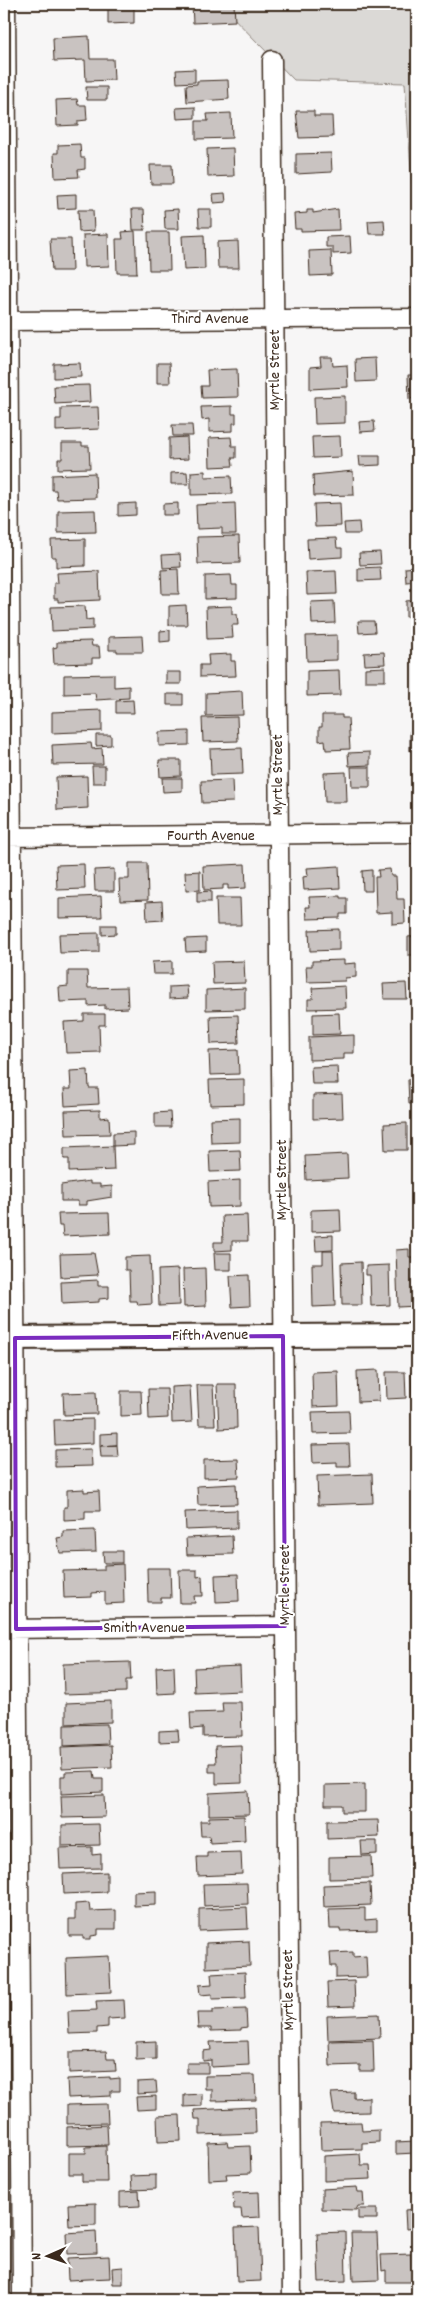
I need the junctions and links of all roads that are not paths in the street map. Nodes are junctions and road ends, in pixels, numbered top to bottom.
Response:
1 (6, 4) edge
2 (272, 60) dead end
3 (417, 318) edge
4 (275, 319) junction
5 (6, 321) edge
6 (417, 833) edge
7 (279, 836) junction
8 (7, 837) edge
9 (417, 1335) edge
10 (283, 1336) junction
11 (9, 1338) edge
12 (285, 1626) junction
13 (10, 1629) edge
14 (22, 2300) edge
15 (292, 2300) edge

1 - 5 street
2 - 4 street, Myrtle Street
3 - 4 street, Third Avenue
4 - 5 street, Third Avenue
4 - 7 street, Myrtle Street
5 - 8 street
6 - 7 street, Fourth Avenue
7 - 8 street, Fourth Avenue
7 - 10 street, Myrtle Street
8 - 11 street
9 - 10 street, Fifth Avenue
10 - 11 street, Fifth Avenue
10 - 12 street, Myrtle Street
11 - 13 street
12 - 13 street, Smith Avenue
12 - 15 street, Myrtle Street
13 - 14 street

